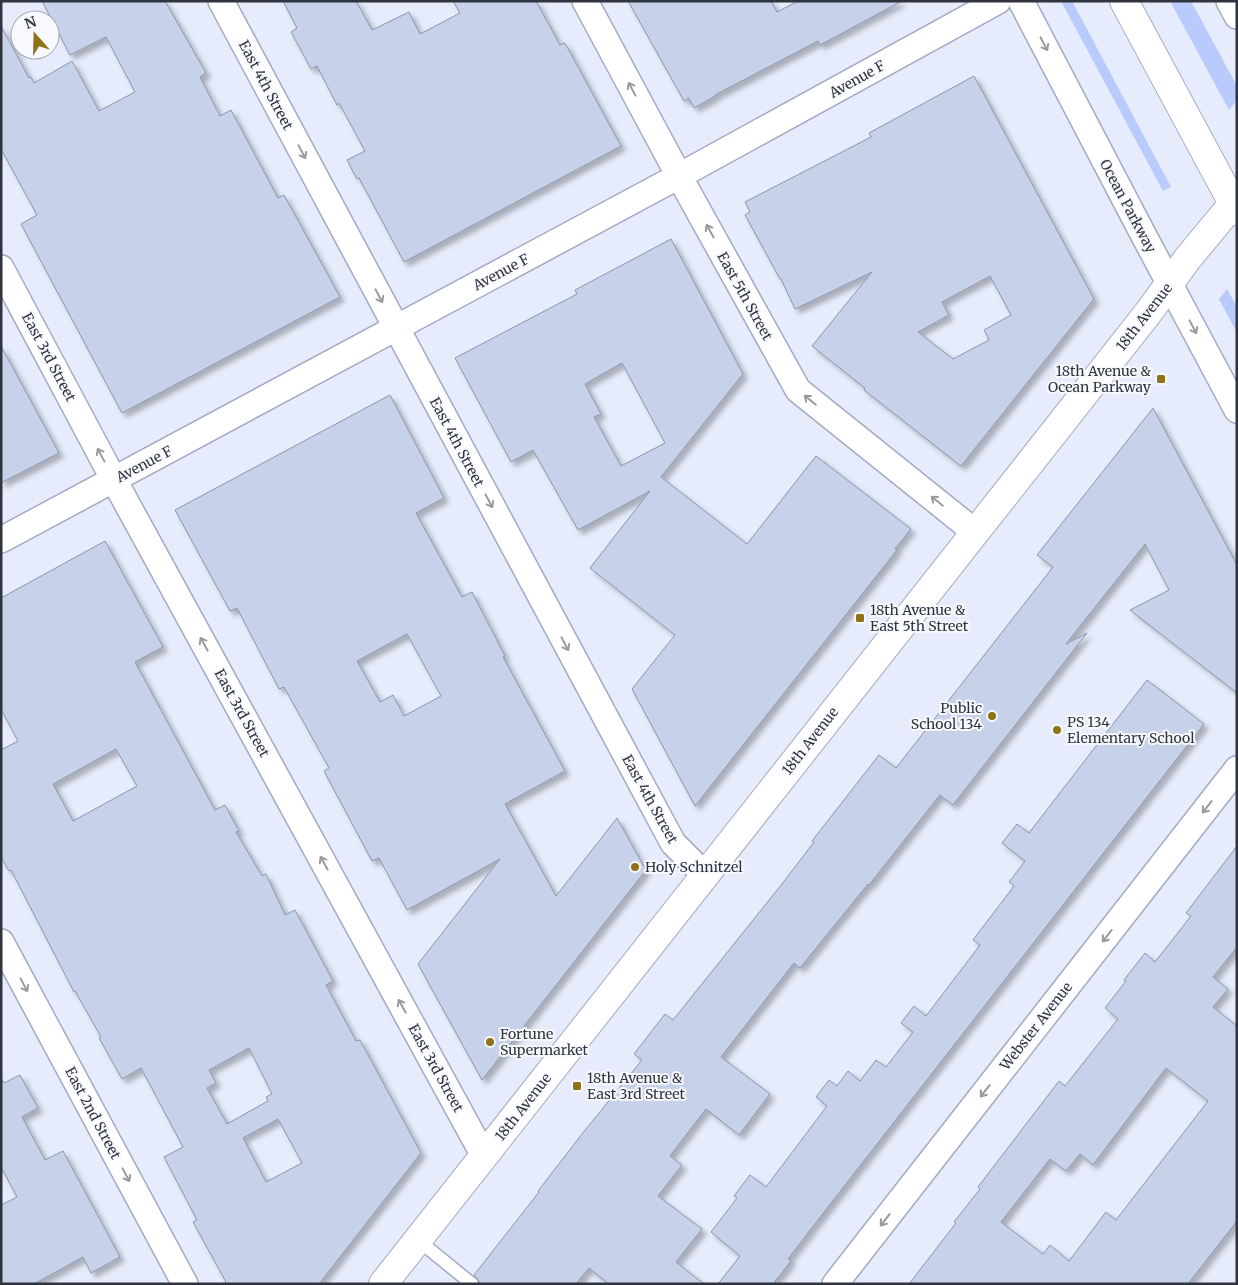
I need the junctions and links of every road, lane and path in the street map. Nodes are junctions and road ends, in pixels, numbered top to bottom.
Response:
1 (222, 1) edge
2 (585, 1) edge
3 (998, 1) edge
4 (1021, 1) edge
5 (1124, 1) edge
6 (1229, 1) edge
7 (1237, 16) edge
8 (679, 176) junction
9 (1235, 205) edge
10 (1, 268) edge
11 (1170, 284) junction
12 (396, 328) junction
13 (1237, 410) edge
14 (114, 480) junction
15 (975, 532) junction
16 (1, 540) edge
17 (1237, 769) edge
18 (705, 875) junction
19 (1, 942) edge
20 (484, 1156) junction
21 (418, 1240) junction
22 (185, 1284) edge
23 (383, 1284) edge
24 (472, 1284) edge
25 (836, 1284) edge

1 -> 12 street, East 4th Street
8 -> 2 street, East 5th Street
3 - 8 street, Avenue F
4 -> 11 street, Ocean Parkway
5 - 9 street
6 - 7 street
8 - 12 street, Avenue F
15 -> 8 street, East 5th Street
9 - 11 street, 18th Avenue
14 -> 10 street, East 3rd Street
11 -> 13 street, Ocean Parkway
11 - 15 street, 18th Avenue
12 - 14 street, Avenue F
12 -> 18 street, East 4th Street
14 - 16 street, Avenue F
20 -> 14 street, East 3rd Street
15 - 18 street, 18th Avenue
17 -> 25 street, Webster Avenue
18 - 20 street, 18th Avenue
19 -> 22 street, East 2nd Street
20 - 21 street, 18th Avenue
21 - 23 street, 18th Avenue
21 - 24 lane

